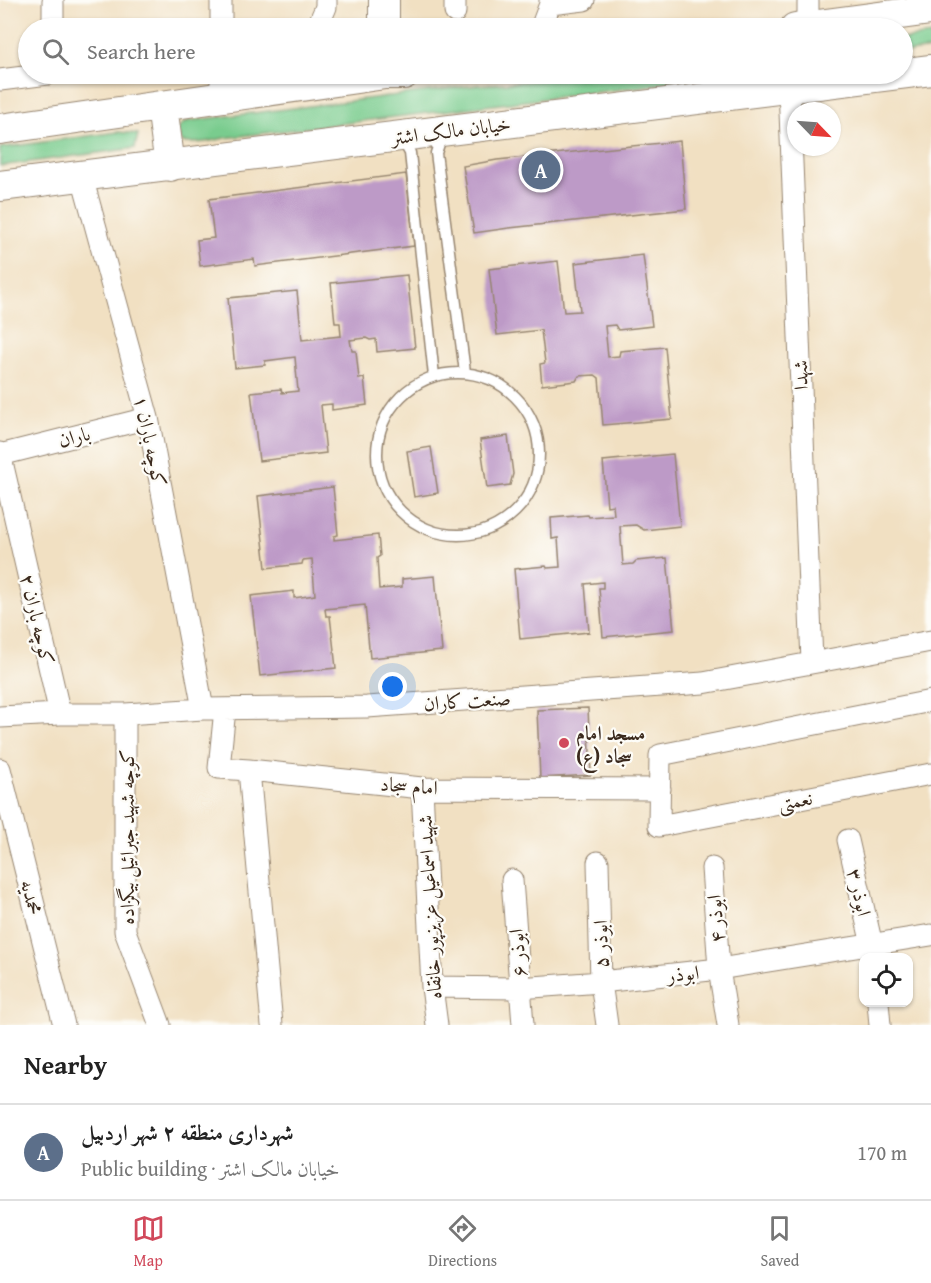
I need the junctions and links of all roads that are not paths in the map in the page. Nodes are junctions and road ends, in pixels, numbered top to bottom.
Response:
1 (52, 0) edge
2 (221, 0) edge
3 (326, 0) edge
4 (384, 0) edge
5 (584, 0) edge
6 (550, 2) edge
7 (931, 10) edge
8 (53, 18) edge
9 (221, 18) edge
10 (322, 18) edge
11 (384, 18) edge
12 (544, 18) edge
13 (804, 18) edge
14 (931, 70) edge
15 (913, 72) edge
16 (18, 78) edge
17 (0, 80) edge
18 (249, 84) edge
19 (814, 84) edge
20 (221, 86) edge
21 (789, 87) junction
22 (162, 106) junction
23 (0, 129) edge
24 (443, 131) junction
25 (400, 137) junction
26 (170, 166) junction
27 (82, 177) junction
28 (0, 186) edge
29 (465, 372) junction
30 (434, 376) junction
31 (148, 418) junction
32 (0, 454) edge
33 (931, 641) edge
34 (812, 662) junction
35 (931, 701) edge
36 (203, 709) junction
37 (225, 709) junction
38 (60, 714) junction
39 (125, 714) junction
40 (0, 717) edge
41 (0, 769) edge
42 (249, 770) junction
43 (931, 774) edge
44 (422, 788) junction
45 (660, 789) junction
46 (848, 840) dead end
47 (598, 862) dead end
48 (712, 868) dead end
49 (512, 880) dead end
50 (931, 935) edge
51 (873, 951) edge
52 (719, 969) junction
53 (601, 982) junction
54 (432, 987) junction
55 (519, 988) junction
56 (878, 1007) edge
57 (64, 1025) edge
58 (160, 1025) edge
59 (272, 1025) edge
60 (437, 1025) edge
61 (523, 1025) edge
62 (607, 1025) edge
63 (728, 1025) edge
64 (880, 1025) edge

1 - 8 street
2 - 9 street
3 - 10 street
4 - 11 main road
5 - 6 street
6 - 12 street
7 - 13 main road
14 - 15 main road, خیابان مالک اشتر
16 - 17 street
18 - 20 main road
19 - 21 main road, خیابان مالک اشتر
20 - 22 main road
21 - 24 main road, خیابان مالک اشتر
21 - 34 street, شهدا
22 - 23 main road
22 - 26 main road
24 - 25 main road, خیابان مالک اشتر
24 - 29 lane
25 - 26 main road, خیابان مالک اشتر
25 - 30 lane
26 - 27 main road, خیابان مالک اشتر
27 - 28 main road, خیابان مالک اشتر
27 - 31 street, کوچه باران ۱
29 - 30 lane
29 - 30 lane
31 - 32 street, باران
31 - 36 street, کوچه باران ۱
32 - 38 street, کوچه باران ۲
33 - 34 street, صنعت کاران
34 - 37 street, صنعت کاران
35 - 45 street
36 - 37 street, صنعت کاران
36 - 39 street, صنعت کاران
37 - 42 street, امام سجاد
38 - 39 street, صنعت کاران
38 - 40 street, صنعت کاران
39 - 58 street, کوچه شهید جبرائیل بیگزاده
41 - 57 street, محمدیه
42 - 44 street, امام سجاد
42 - 59 street
43 - 45 street, نعمتی
44 - 45 street, امام سجاد
44 - 54 street, شهید اسماعیل عزیزپور خانقاه
46 - 51 street, ابوذر ۳
47 - 53 street, ابوذر ۵
48 - 52 street, ابوذر ۴
49 - 55 street, ابوذر ۶
50 - 51 street, ابوذر
51 - 52 street, ابوذر
52 - 53 street, ابوذر
52 - 63 street, ابوذر ۴
53 - 55 street, ابوذر
53 - 62 street, ابوذر ۵
54 - 55 street, ابوذر
54 - 60 street, شهید اسماعیل عزیزپور خانقاه
55 - 61 street, ابوذر ۶
56 - 64 street

